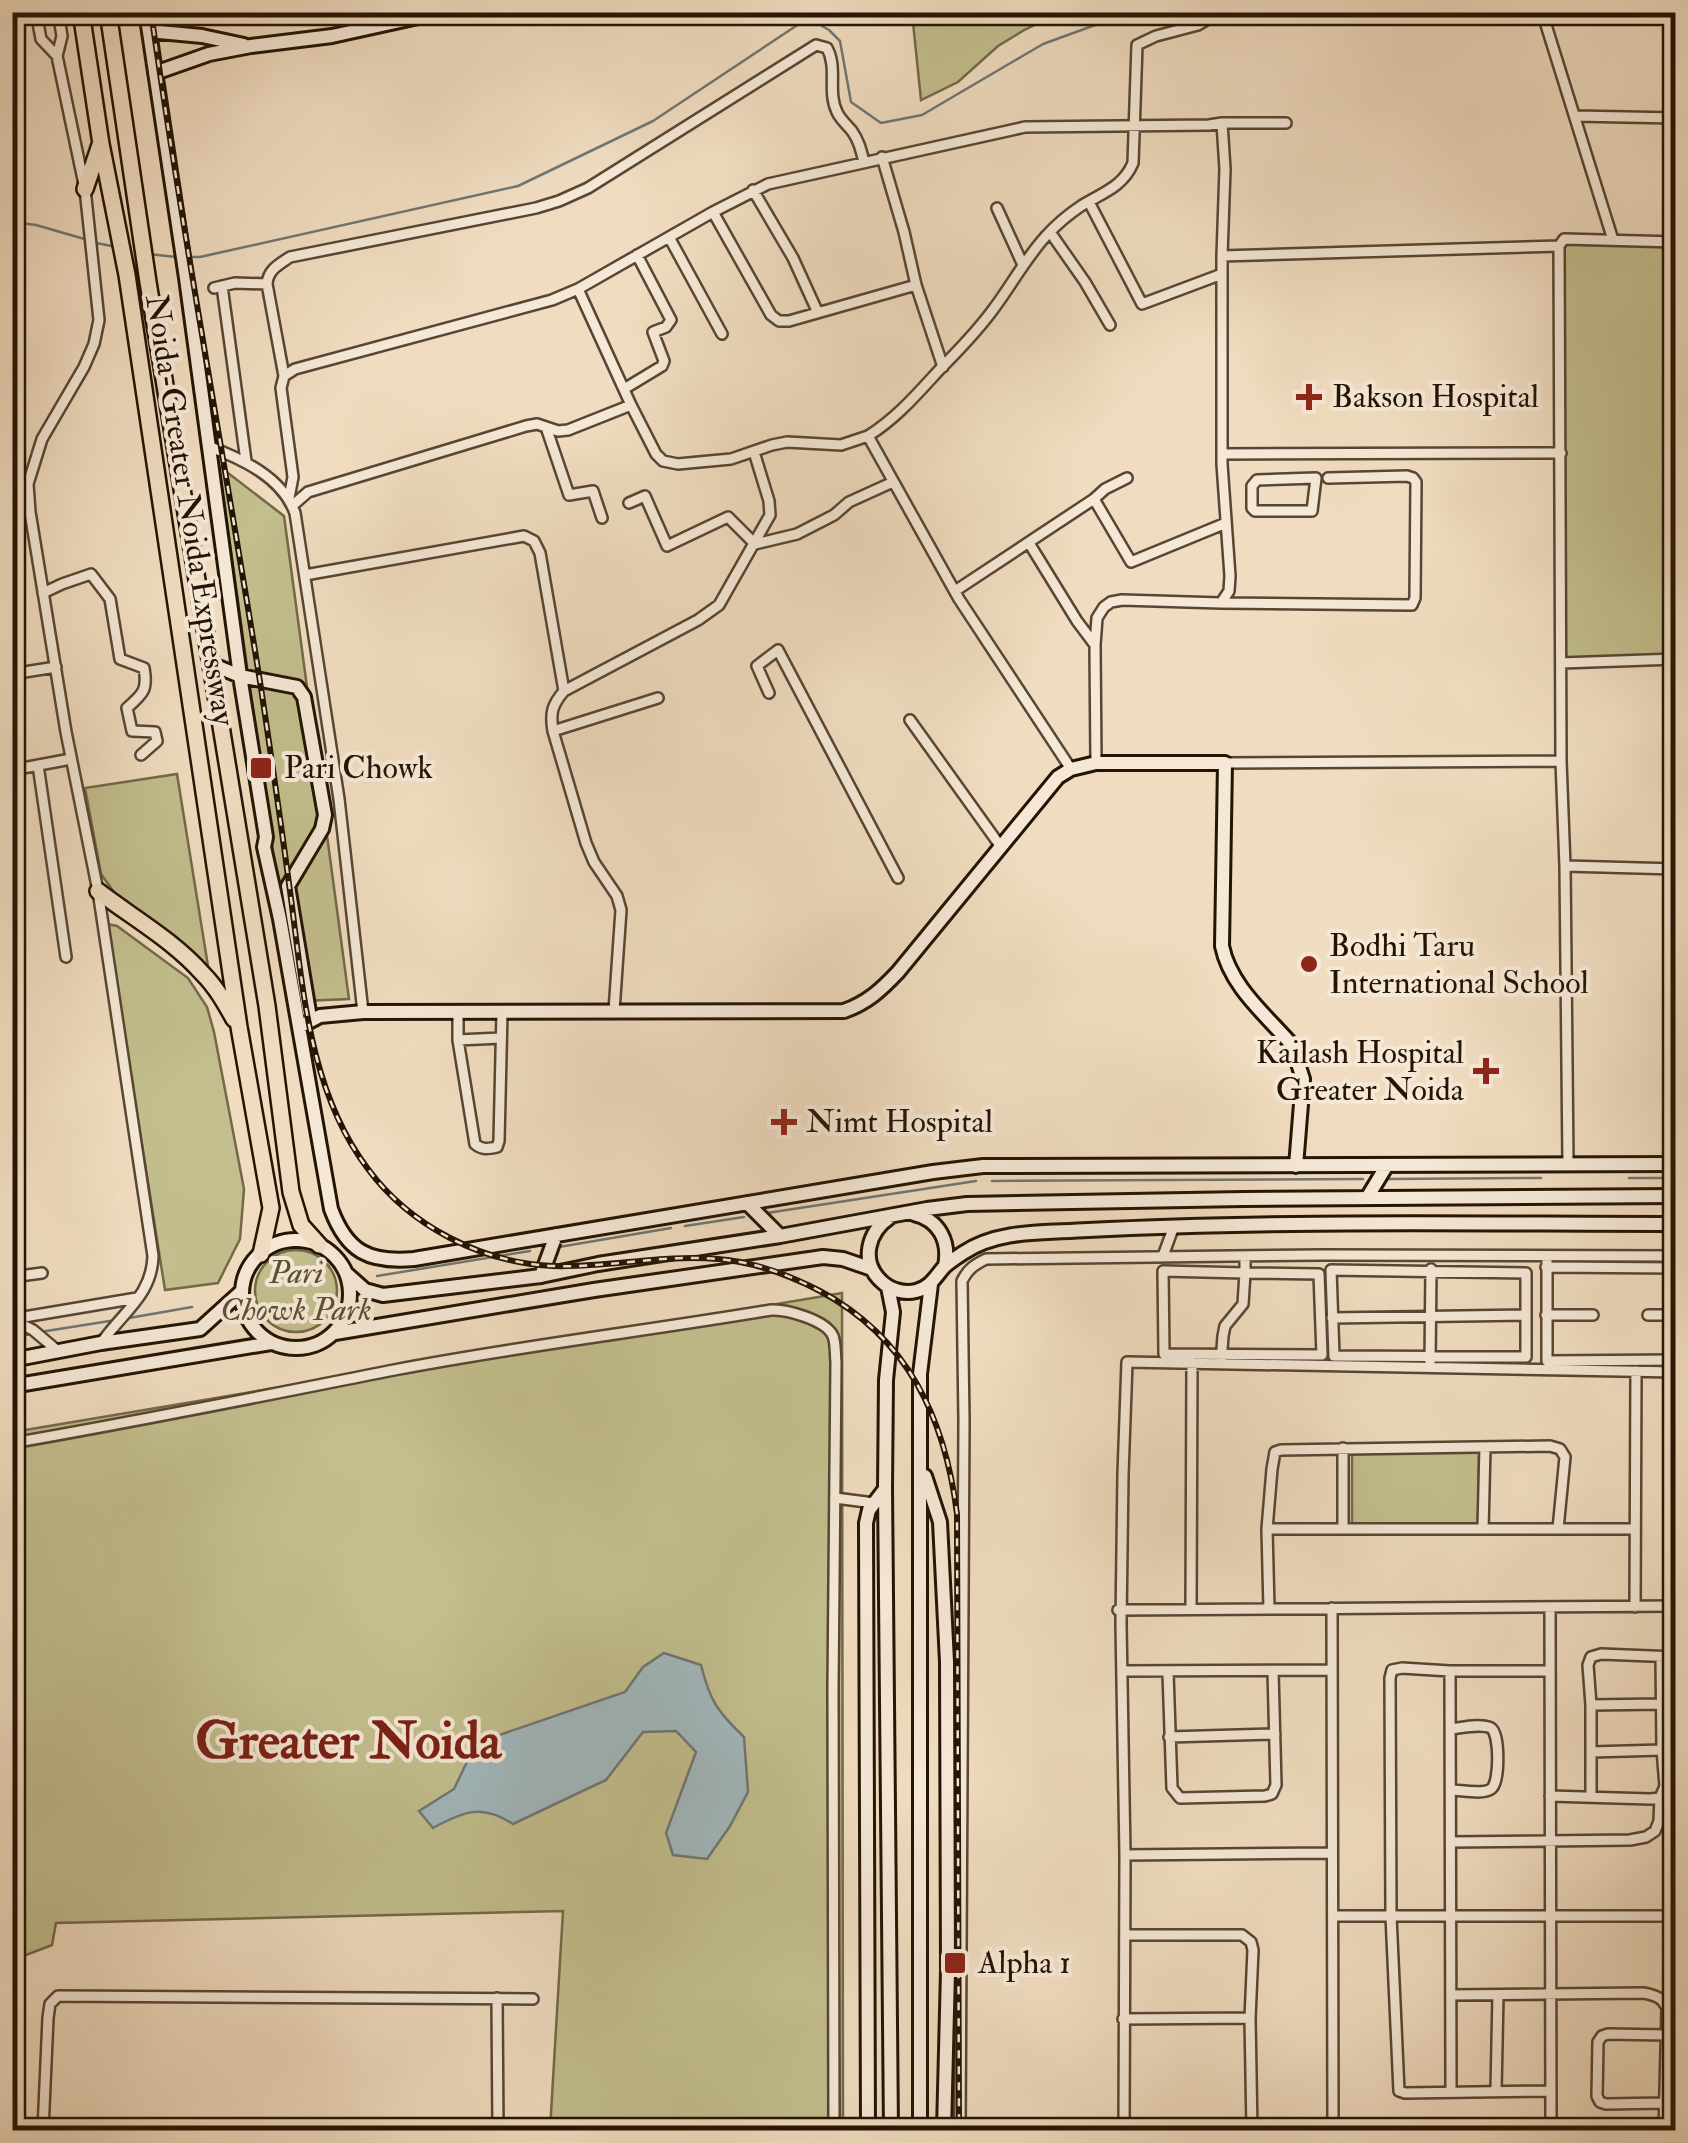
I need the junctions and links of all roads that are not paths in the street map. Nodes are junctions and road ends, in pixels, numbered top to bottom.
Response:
1 (36, 12) edge
2 (58, 12) edge
3 (81, 12) edge
4 (108, 12) edge
5 (146, 12) edge
6 (441, 12) edge
7 (1220, 12) edge
8 (1542, 14) edge
9 (1676, 19) edge
10 (150, 31) junction
11 (251, 46) junction
12 (57, 56) junction
13 (155, 73) junction
14 (1575, 116) junction
15 (1676, 118) edge
16 (1222, 122) junction
17 (1135, 124) junction
18 (1286, 124) dead end
19 (101, 144) junction
20 (882, 157) junction
21 (864, 162) junction
22 (85, 188) junction
23 (752, 190) junction
24 (1090, 202) junction
25 (997, 208) dead end
26 (713, 212) junction
27 (1050, 232) junction
28 (670, 236) junction
29 (1614, 240) junction
30 (1676, 242) edge
31 (1559, 246) junction
32 (637, 255) junction
33 (1222, 256) junction
34 (1023, 265) junction
35 (1222, 274) junction
36 (267, 284) junction
37 (916, 284) junction
38 (578, 289) junction
39 (818, 313) junction
40 (1110, 325) dead end
41 (722, 334) dead end
42 (943, 366) junction
43 (284, 376) junction
44 (624, 389) junction
45 (631, 404) junction
46 (546, 428) junction
47 (868, 436) junction
48 (208, 446) junction
49 (754, 452) junction
50 (1375, 453) junction
51 (1561, 453) junction
52 (1222, 454) junction
53 (1318, 454) junction
54 (246, 461) junction
55 (1372, 476) junction
56 (1127, 478) dead end
57 (1316, 478) junction
58 (1328, 478) dead end
59 (894, 482) junction
60 (1094, 499) junction
61 (290, 502) junction
62 (629, 502) dead end
63 (602, 518) dead end
64 (1226, 522) junction
65 (1029, 543) junction
66 (755, 544) junction
67 (305, 575) junction
68 (12, 582) edge
69 (955, 591) junction
70 (44, 593) junction
71 (1221, 603) junction
72 (12, 618) edge
73 (1095, 645) junction
74 (1676, 659) edge
75 (1560, 662) junction
76 (212, 664) junction
77 (56, 667) junction
78 (12, 674) edge
79 (240, 676) junction
80 (322, 680) junction
81 (297, 687) junction
82 (564, 692) junction
83 (768, 693) dead end
84 (658, 698) dead end
85 (910, 720) dead end
86 (553, 730) junction
87 (141, 755) dead end
88 (71, 759) junction
89 (1561, 762) junction
90 (1096, 763) junction
91 (1225, 763) junction
92 (38, 765) junction
93 (1070, 768) junction
94 (12, 770) edge
95 (341, 813) junction
96 (325, 815) junction
97 (264, 847) junction
98 (1001, 847) junction
99 (244, 863) junction
100 (1565, 866) junction
101 (1676, 869) edge
102 (898, 878) dead end
103 (98, 890) junction
104 (66, 957) dead end
105 (308, 1011) junction
106 (363, 1012) junction
107 (458, 1012) junction
108 (502, 1012) junction
109 (614, 1012) junction
110 (239, 1027) junction
111 (299, 1027) junction
112 (502, 1038) junction
113 (458, 1040) junction
114 (1568, 1163) junction
115 (1676, 1164) edge
116 (1387, 1165) junction
117 (1296, 1166) junction
118 (1676, 1196) edge
119 (1367, 1198) junction
120 (746, 1203) junction
121 (912, 1213) junction
122 (891, 1216) junction
123 (1676, 1224) edge
124 (1174, 1226) junction
125 (556, 1235) junction
126 (780, 1236) junction
127 (320, 1245) junction
128 (260, 1254) junction
129 (1163, 1256) junction
130 (1245, 1256) junction
131 (1432, 1256) junction
132 (1676, 1256) edge
133 (1547, 1262) junction
134 (944, 1266) junction
135 (1676, 1268) edge
136 (872, 1269) junction
137 (1431, 1271) junction
138 (1245, 1272) junction
139 (42, 1273) dead end
140 (347, 1274) junction
141 (540, 1276) junction
142 (12, 1277) edge
143 (931, 1284) junction
144 (888, 1287) junction
145 (242, 1291) junction
146 (140, 1297) junction
147 (1526, 1314) junction
148 (1546, 1315) junction
149 (1592, 1315) dead end
150 (1648, 1315) dead end
151 (1676, 1315) edge
152 (1431, 1316) junction
153 (1332, 1318) junction
154 (12, 1319) edge
155 (334, 1333) junction
156 (271, 1342) junction
157 (101, 1344) junction
158 (59, 1352) junction
159 (1221, 1359) junction
160 (12, 1360) edge
161 (1676, 1360) edge
162 (1430, 1362) junction
163 (1192, 1363) junction
164 (1636, 1371) junction
165 (1676, 1372) edge
166 (12, 1386) edge
167 (12, 1443) edge
168 (1485, 1447) junction
169 (1343, 1448) junction
170 (922, 1470) junction
171 (886, 1488) junction
172 (835, 1498) junction
173 (874, 1503) junction
174 (1267, 1528) junction
175 (1343, 1529) junction
176 (1483, 1529) junction
177 (1558, 1529) junction
178 (1635, 1529) junction
179 (1635, 1606) junction
180 (1676, 1606) edge
181 (1550, 1607) junction
182 (1332, 1608) junction
183 (1192, 1609) junction
184 (1268, 1609) junction
185 (1118, 1610) junction
186 (1661, 1657) junction
187 (1676, 1657) edge
188 (1332, 1670) junction
189 (1122, 1671) junction
190 (1273, 1671) junction
191 (1450, 1671) junction
192 (1550, 1671) junction
193 (1168, 1672) junction
194 (1661, 1704) junction
195 (1591, 1705) junction
196 (1450, 1729) junction
197 (1275, 1734) junction
198 (1169, 1737) junction
199 (1662, 1750) junction
200 (1591, 1752) junction
201 (1450, 1790) junction
202 (1550, 1796) junction
203 (1591, 1796) junction
204 (1660, 1798) junction
205 (1451, 1842) junction
206 (1550, 1842) junction
207 (1332, 1853) junction
208 (1125, 1856) junction
209 (1332, 1916) junction
210 (1391, 1916) junction
211 (1451, 1916) junction
212 (1551, 1916) junction
213 (1676, 1916) edge
214 (1124, 1935) junction
215 (1451, 1994) junction
216 (1498, 1995) junction
217 (1551, 1995) junction
218 (497, 1998) junction
219 (533, 2000) dead end
220 (1123, 2018) junction
221 (1250, 2018) junction
222 (1667, 2034) junction
223 (1451, 2091) junction
224 (1496, 2091) junction
225 (1551, 2091) junction
226 (1664, 2104) junction
227 (43, 2130) edge
228 (498, 2130) edge
229 (834, 2130) edge
230 (868, 2130) edge
231 (892, 2130) edge
232 (920, 2130) edge
233 (944, 2130) edge
234 (960, 2130) edge
235 (1124, 2130) edge
236 (1252, 2130) edge
237 (1333, 2130) edge
238 (1552, 2130) edge
239 (1664, 2130) edge

1 - 12 street
2 - 12 street
3 - 19 highway, Noida-Greater Noida Expressway
4 - 76 highway, Noida-Greater Noida Expressway
5 - 10 street
6 - 11 street
7 - 17 street
8 - 9 street
8 - 14 street
10 - 11 street
10 - 13 street
11 - 13 street
12 - 22 street
13 - 48 street
14 - 15 street
14 - 29 street
16 - 17 street
16 - 18 street
16 - 33 street
17 - 20 street
17 - 24 street
19 - 22 highway
19 - 110 highway, Noida-Greater Noida Expressway
20 - 21 street
20 - 37 street
21 - 23 street
21 - 36 street
22 - 70 street
23 - 26 street
23 - 39 street
24 - 27 street
24 - 35 street
25 - 34 street
26 - 28 street
26 - 39 street
27 - 34 street
27 - 40 street
28 - 32 street
28 - 41 street
29 - 30 street
29 - 31 street
31 - 33 street
31 - 51 street
32 - 38 street
32 - 44 street
33 - 35 street
34 - 42 street
35 - 52 street
36 - 43 street
36 - 54 street
37 - 39 street
37 - 42 street
38 - 43 street
38 - 44 street
42 - 47 street
43 - 61 street
44 - 45 street
45 - 46 street
45 - 49 street
46 - 61 street
46 - 63 street
47 - 49 street
47 - 59 street
48 - 54 street
48 - 79 street
49 - 66 street
50 - 51 street
50 - 53 street
50 - 55 street
51 - 75 street
52 - 53 street
52 - 64 street
53 - 57 street
54 - 61 street
55 - 58 street
55 - 71 street
56 - 60 street
57 - 57 street
59 - 66 street
59 - 69 street
60 - 64 street
60 - 65 street
61 - 67 street
62 - 66 street
64 - 71 street
65 - 69 street
65 - 73 street
66 - 82 street
67 - 80 street
67 - 82 street
68 - 72 street
69 - 93 street
70 - 77 street
70 - 87 street
71 - 73 street
73 - 90 street
74 - 75 street
75 - 89 street
76 - 79 street
76 - 99 highway, Noida-Greater Noida Expressway
77 - 78 street
77 - 88 street
79 - 81 street
79 - 97 street
80 - 81 street
80 - 95 street
81 - 96 street
82 - 86 street
83 - 102 street
84 - 86 street
85 - 98 street
86 - 109 street
88 - 92 street
88 - 103 street
89 - 91 street
89 - 100 street
90 - 91 street
90 - 93 street
91 - 117 street
92 - 94 street
92 - 104 street
93 - 98 street
95 - 96 street
95 - 106 street
96 - 105 street
97 - 99 street
97 - 105 street
98 - 109 street
99 - 127 highway, Noida-Greater Noida Expressway
100 - 101 street
100 - 114 street
103 - 110 highway
103 - 146 street
105 - 106 street
105 - 111 street
105 - 111 street
106 - 107 street
107 - 108 street
107 - 113 street
108 - 109 street
108 - 112 street
110 - 128 highway, Noida-Greater Noida Expressway
111 - 125 street
112 - 113 street
112 - 113 street
114 - 115 street
114 - 116 street
116 - 117 street
116 - 119 street
117 - 120 street
118 - 119 street
119 - 121 street
120 - 125 street
120 - 126 street
121 - 122 street
121 - 134 street
122 - 126 street
122 - 136 street
123 - 124 street
124 - 129 street
124 - 134 street
125 - 141 street
126 - 141 street
127 - 128 street
127 - 140 street
128 - 145 street
129 - 130 street
129 - 234 street
130 - 131 street
130 - 138 street
131 - 133 street
131 - 137 street
132 - 133 street
133 - 135 street
133 - 148 street
134 - 143 street
136 - 144 street
136 - 155 street
137 - 147 street
137 - 152 street
137 - 153 street
138 - 159 street
138 - 159 street
138 - 159 street
139 - 142 street
140 - 141 street
140 - 155 street
143 - 144 street
143 - 170 street
144 - 171 street
145 - 156 street
145 - 157 street
146 - 154 street
146 - 157 street
147 - 152 street
147 - 162 street
148 - 149 street
148 - 161 street
150 - 151 street
152 - 153 street
152 - 162 street
153 - 162 street
154 - 158 street
155 - 156 street
156 - 166 street
157 - 158 street
158 - 160 street
159 - 162 street
159 - 163 street
162 - 164 street
163 - 183 street
163 - 185 street
164 - 165 street
164 - 178 street
167 - 172 street
168 - 169 street
168 - 176 street
168 - 177 street
169 - 174 street
169 - 175 street
170 - 232 street
170 - 233 street
171 - 173 street
171 - 231 street
172 - 173 street
172 - 229 street
173 - 230 street
174 - 175 street
174 - 184 street
175 - 176 street
176 - 177 street
177 - 178 street
178 - 179 street
179 - 180 street
179 - 181 street
181 - 182 street
181 - 192 street
182 - 184 street
182 - 188 street
183 - 184 street
183 - 185 street
185 - 189 street
186 - 187 street
186 - 194 street
186 - 195 street
188 - 190 street
188 - 207 street
189 - 193 street
189 - 208 street
190 - 193 street
190 - 197 street
191 - 192 street
191 - 196 street
191 - 210 street
192 - 202 street
193 - 198 street
194 - 195 street
194 - 199 street
195 - 200 street
196 - 201 street
196 - 201 street
197 - 198 street
197 - 198 street
199 - 200 street
199 - 204 street
200 - 203 street
201 - 205 street
202 - 203 street
202 - 206 street
203 - 204 street
204 - 206 street
205 - 206 street
205 - 211 street
206 - 212 street
207 - 208 street
207 - 209 street
208 - 214 street
209 - 210 street
209 - 237 street
210 - 211 street
210 - 223 street
211 - 212 street
211 - 215 street
212 - 213 street
212 - 217 street
214 - 220 street
214 - 221 street
215 - 216 street
215 - 223 street
216 - 217 street
216 - 224 street
217 - 222 street
217 - 225 street
218 - 219 street
218 - 227 street
218 - 228 street
220 - 221 street
220 - 235 street
221 - 236 street
222 - 226 street
222 - 226 street
223 - 224 street
224 - 225 street
225 - 238 street
226 - 239 street

